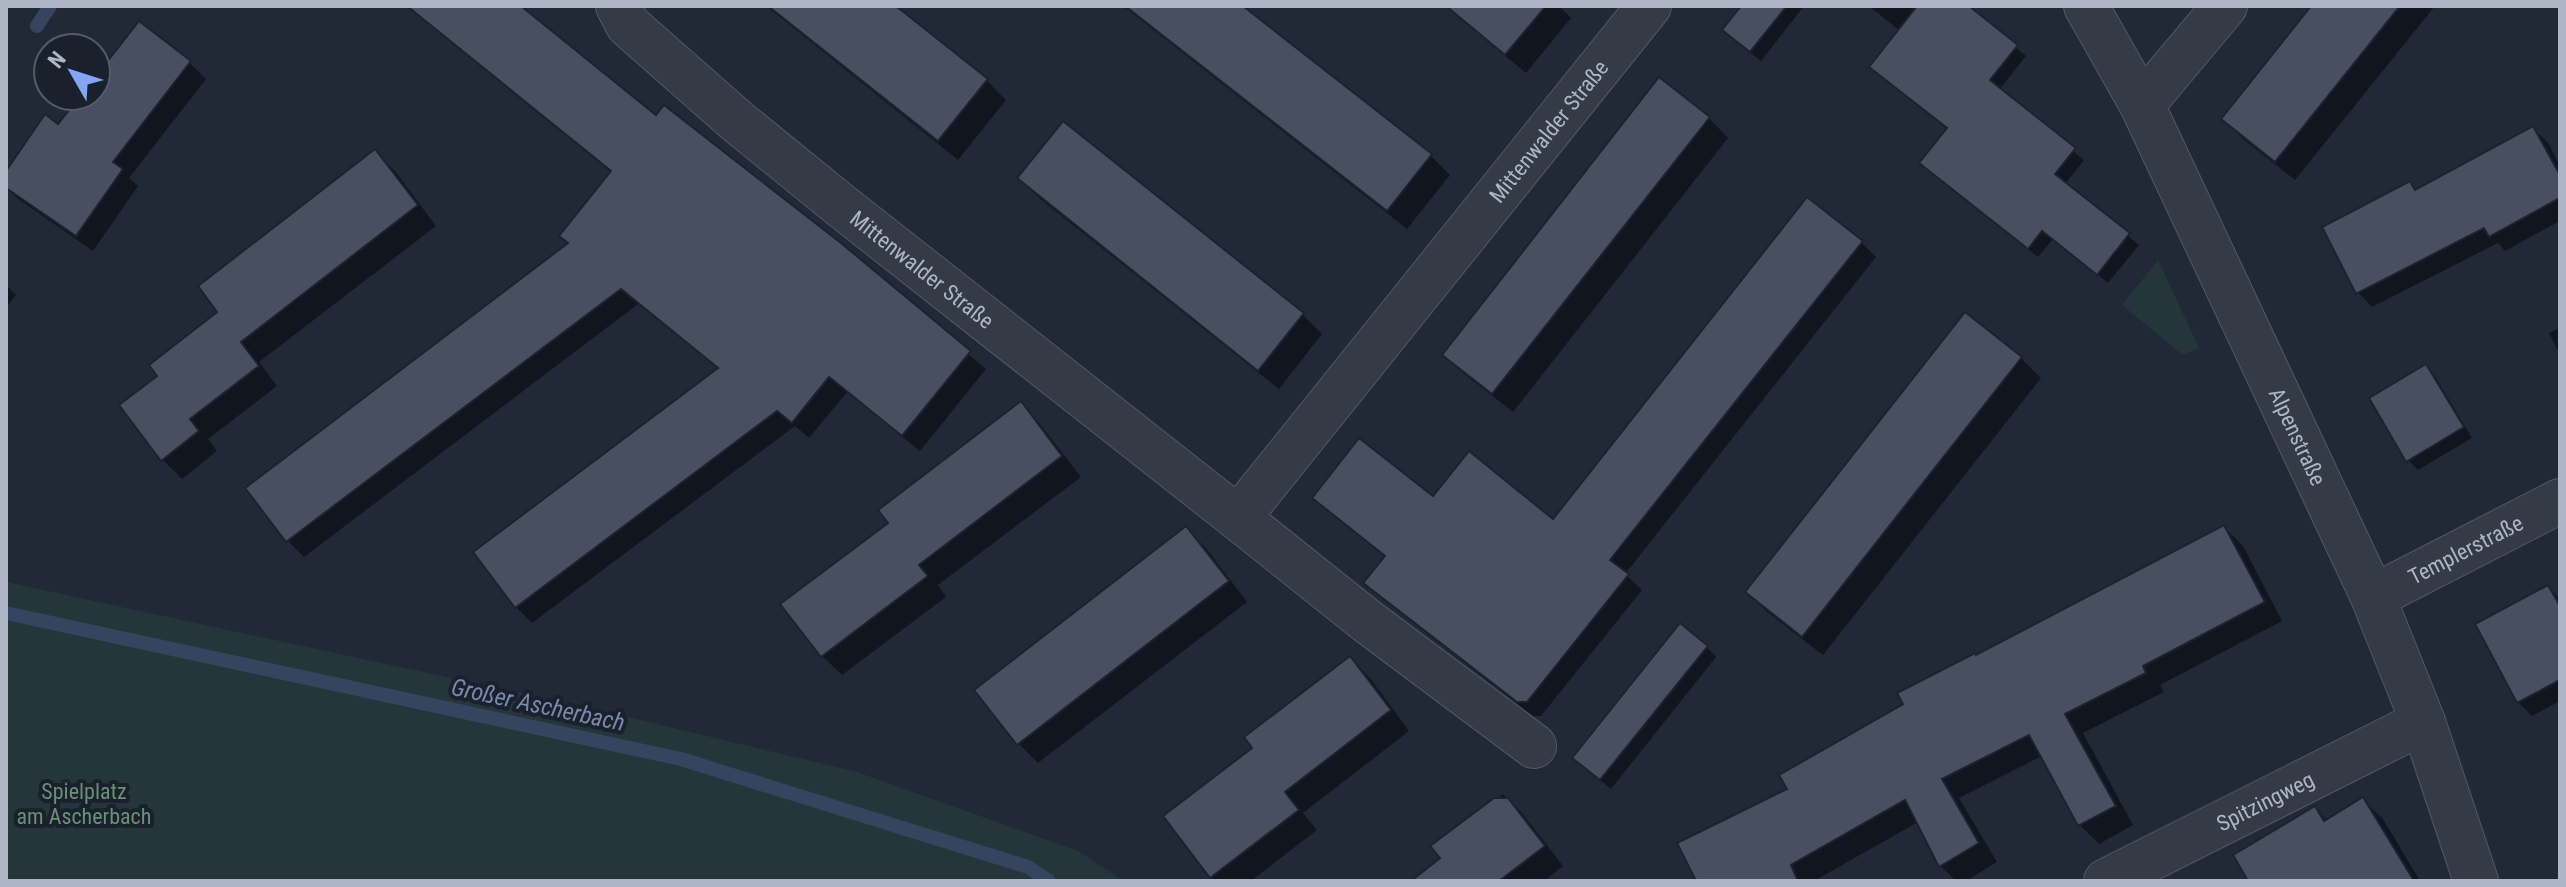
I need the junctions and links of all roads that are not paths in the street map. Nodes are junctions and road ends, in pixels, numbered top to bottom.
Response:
1 (618, 6) edge
2 (1649, 6) edge
3 (2086, 6) edge
4 (2225, 6) edge
5 (2142, 105) junction
6 (2560, 501) edge
7 (1238, 518) junction
8 (2373, 597) junction
9 (2423, 722) junction
10 (1534, 746) dead end
11 (2106, 881) edge
12 (2476, 881) edge

1 - 7 street, Mittenwalder Straße
2 - 7 street, Mittenwalder Straße
3 - 5 street, Alpenstraße
4 - 5 street
5 - 8 street, Alpenstraße
6 - 8 street, Templerstraße
7 - 10 street, Mittenwalder Straße
8 - 9 street, Alpenstraße
9 - 11 street, Spitzingweg
9 - 12 street, Alpenstraße

